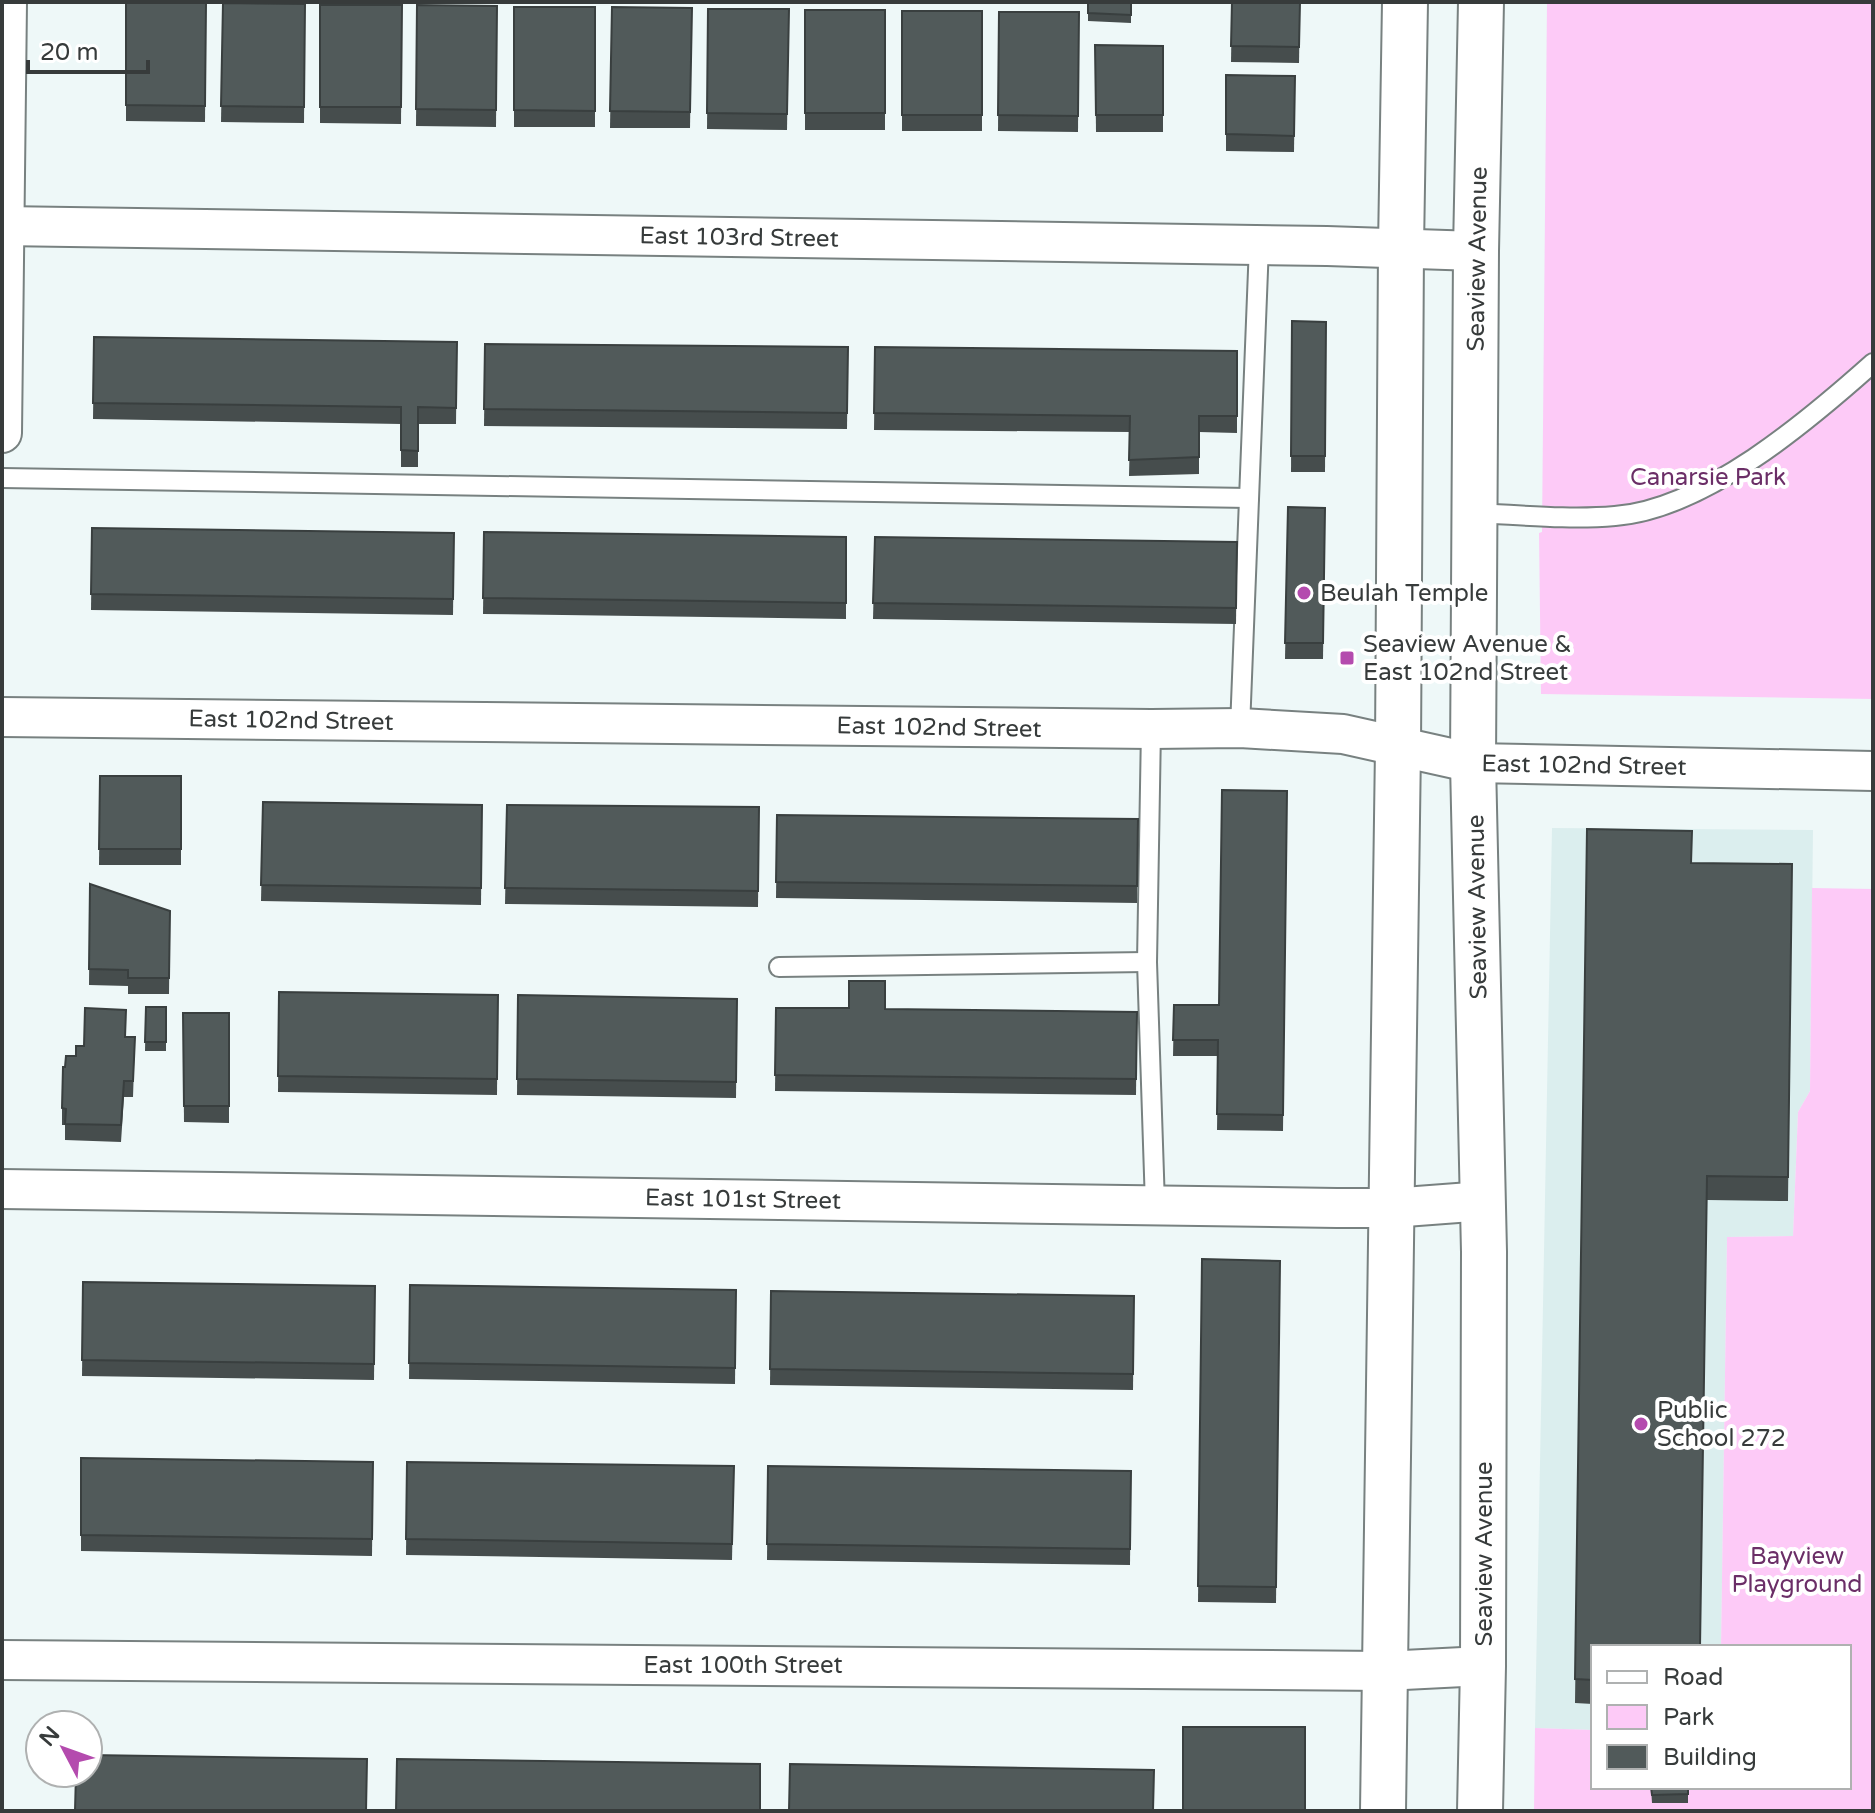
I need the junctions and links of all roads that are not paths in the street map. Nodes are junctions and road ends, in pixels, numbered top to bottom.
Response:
1 (7, 2) edge
2 (1405, 2) edge
3 (1481, 2) edge
4 (4, 226) edge
5 (1259, 245) junction
6 (1401, 247) junction
7 (1476, 251) junction
8 (1873, 363) edge
9 (2, 433) edge
10 (2, 478) edge
11 (1249, 498) junction
12 (1475, 513) junction
13 (2, 717) edge
14 (1240, 728) junction
15 (1151, 729) junction
16 (1398, 748) junction
17 (1473, 763) junction
18 (1873, 771) edge
19 (1147, 962) junction
20 (779, 967) dead end
21 (2, 1189) edge
22 (1484, 1201) junction
23 (1155, 1205) junction
24 (1391, 1208) junction
25 (2, 1660) edge
26 (1483, 1666) junction
27 (1384, 1671) junction
28 (1383, 1811) edge
29 (1480, 1811) edge

1 - 4 street
2 - 6 street
3 - 7 street, Seaview Avenue
4 - 5 street, East 103rd Street
4 - 9 street
5 - 6 street, East 103rd Street
5 - 11 lane
6 - 7 street, East 103rd Street
6 - 16 street
7 - 12 street, Seaview Avenue
8 - 12 lane
10 - 11 lane
11 - 14 lane
12 - 17 street, Seaview Avenue
13 - 15 street, East 102nd Street
14 - 15 street, East 102nd Street
14 - 16 street, East 102nd Street
15 - 19 lane
16 - 17 street, East 102nd Street
16 - 24 street
17 - 18 street, East 102nd Street
17 - 22 street, Seaview Avenue
19 - 20 lane
19 - 23 lane
21 - 23 street, East 101st Street
22 - 24 street, East 101st Street
22 - 26 street, Seaview Avenue
23 - 24 street, East 101st Street
24 - 27 street
25 - 27 street, East 100th Street
26 - 27 street, East 100th Street
26 - 29 street, Seaview Avenue
27 - 28 street

